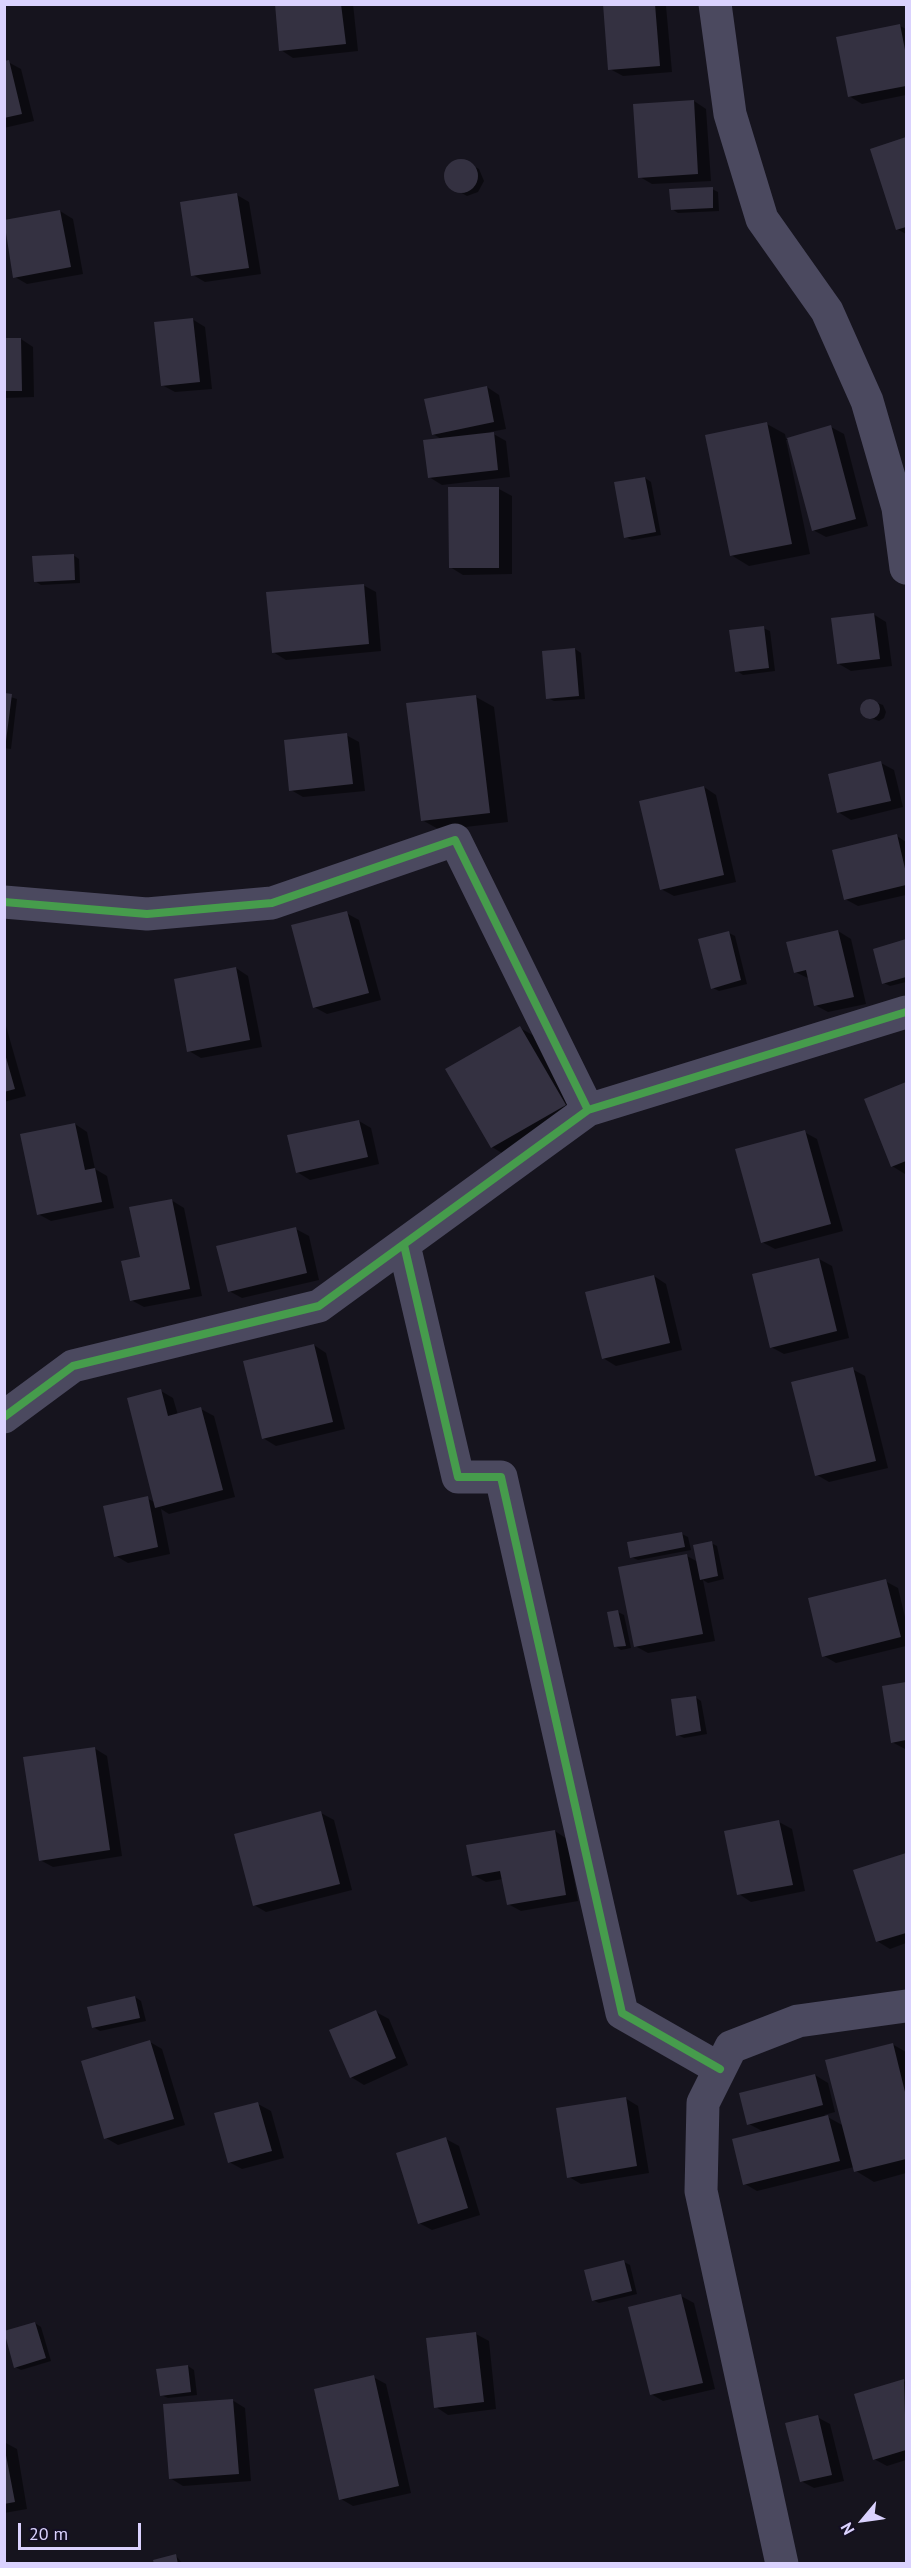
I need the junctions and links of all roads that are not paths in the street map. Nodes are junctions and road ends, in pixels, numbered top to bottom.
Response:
1 (715, 4) edge
2 (906, 568) edge
3 (4, 902) edge
4 (906, 1012) edge
5 (588, 1110) junction
6 (404, 1245) junction
7 (4, 1417) edge
8 (906, 2006) edge
9 (720, 2069) junction
10 (782, 2564) edge

1 - 2 street
3 - 5 street
4 - 5 street
5 - 6 street
6 - 7 street
6 - 9 street
8 - 9 street
9 - 10 street

